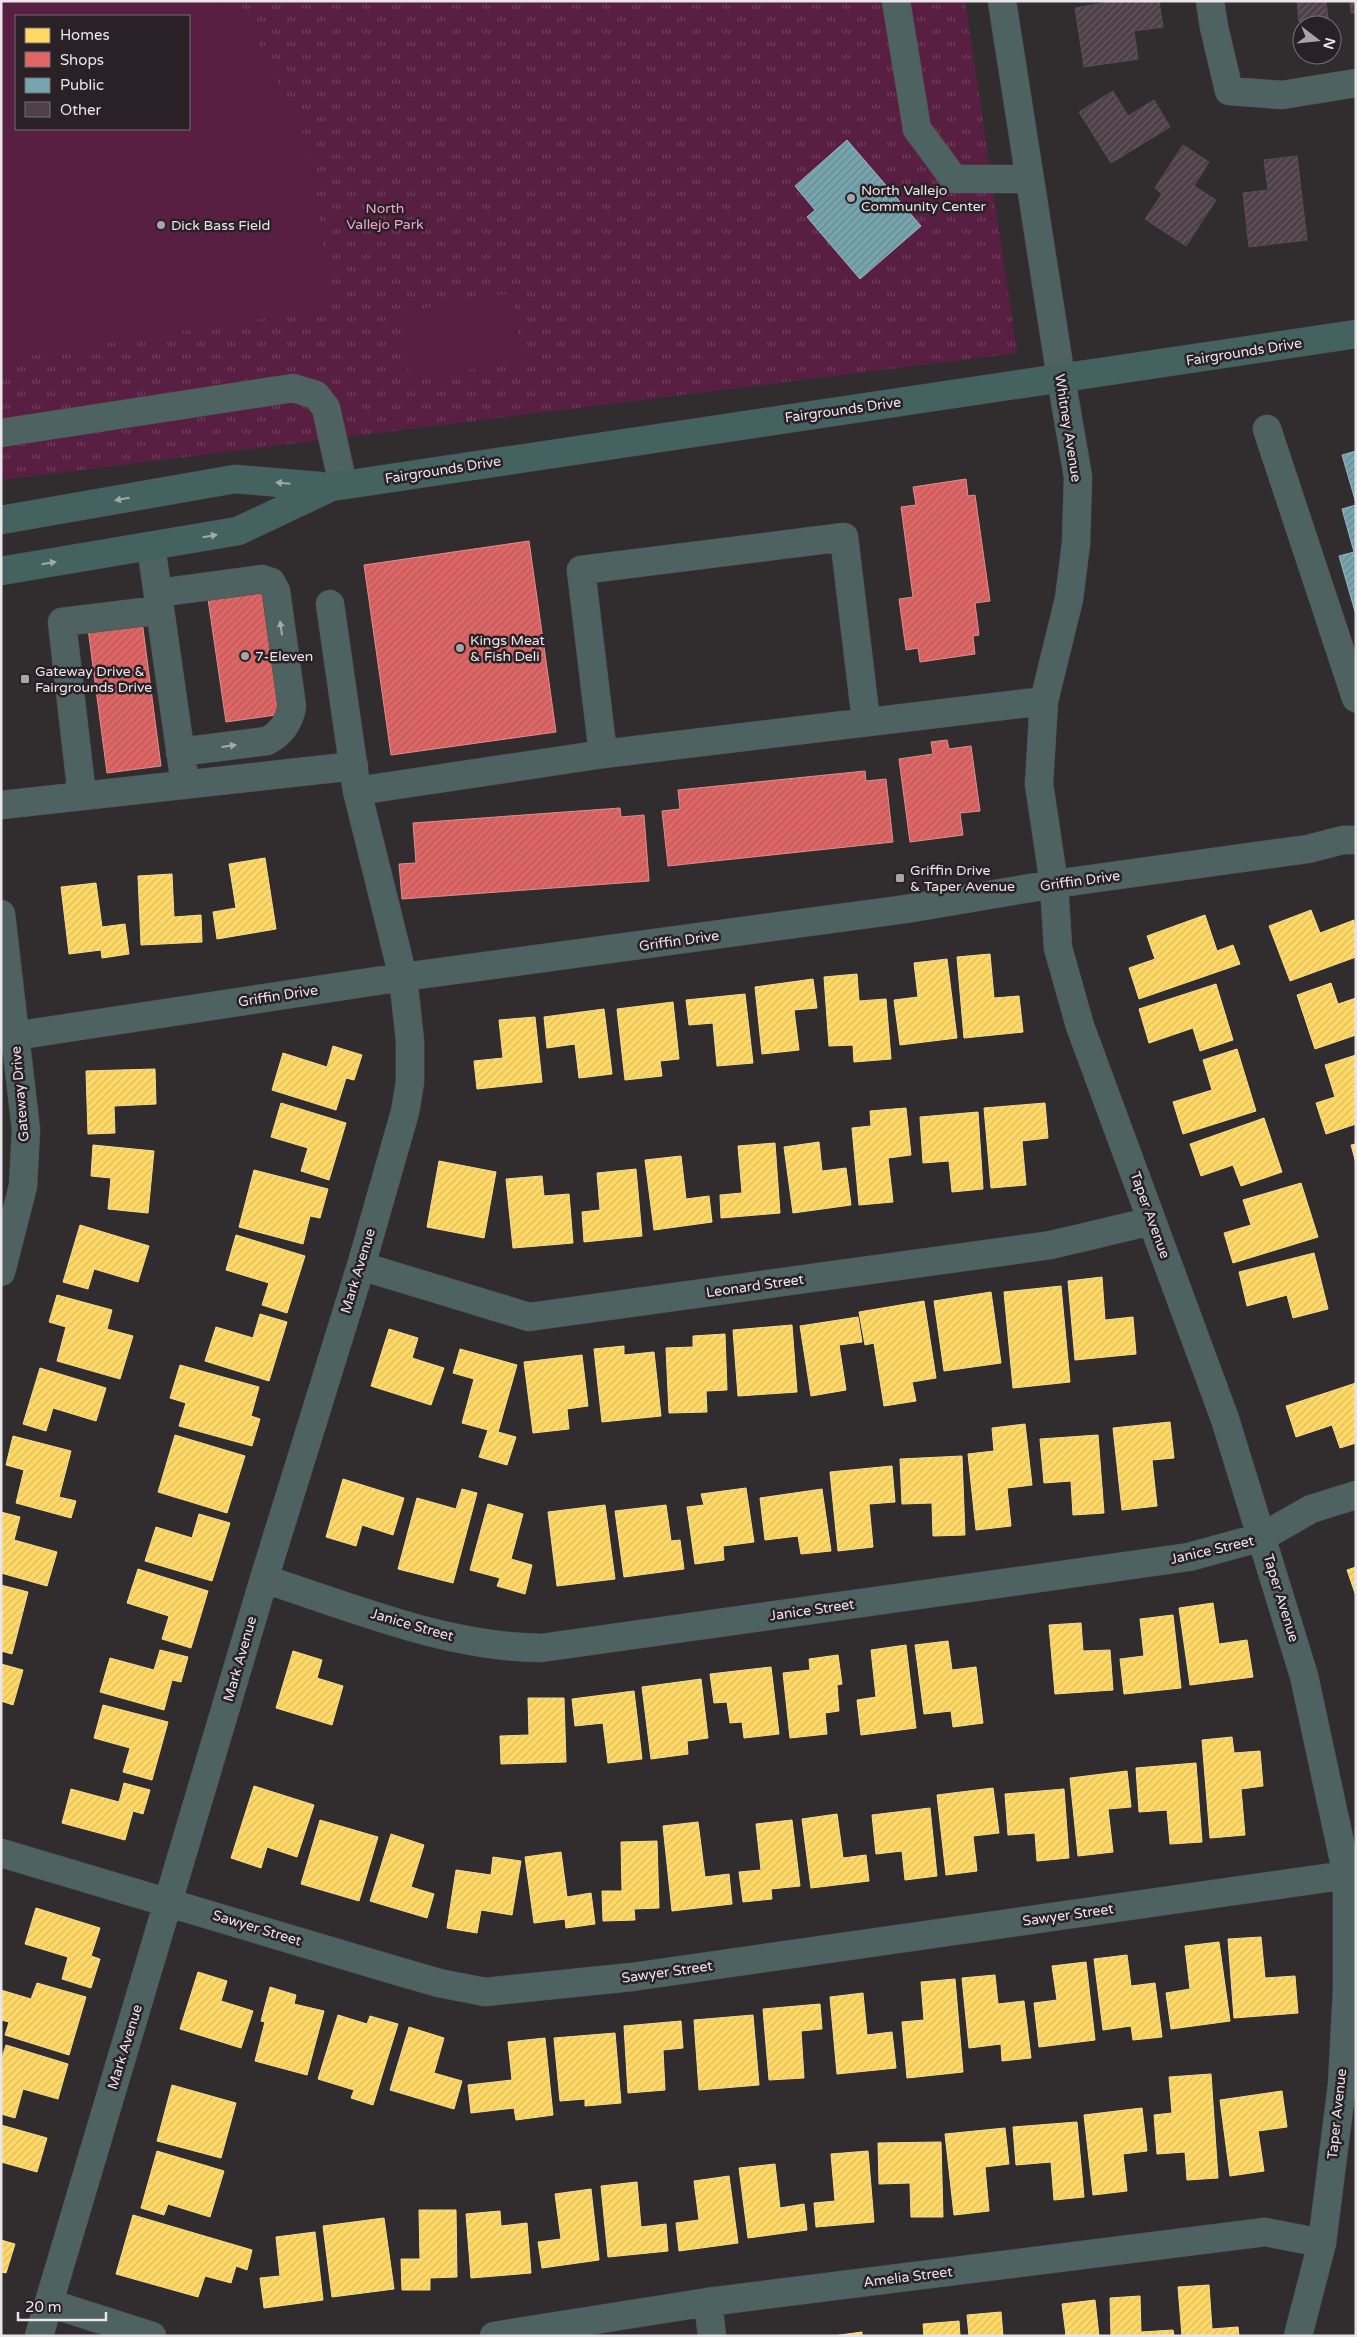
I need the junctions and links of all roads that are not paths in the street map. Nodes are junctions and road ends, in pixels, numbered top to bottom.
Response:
1 (896, 1) edge
2 (1002, 1) edge
3 (1210, 1) edge
4 (1356, 83) edge
5 (1030, 179) junction
6 (1356, 334) edge
7 (1060, 378) junction
8 (1267, 429) dead end
9 (1, 433) edge
10 (337, 486) junction
11 (1, 520) edge
12 (151, 546) junction
13 (1, 571) edge
14 (159, 601) junction
15 (330, 604) dead end
16 (1356, 698) edge
17 (1044, 701) junction
18 (866, 722) junction
19 (180, 752) junction
20 (603, 754) junction
21 (356, 779) junction
22 (184, 784) junction
23 (82, 796) junction
24 (1, 805) edge
25 (1356, 840) edge
26 (1054, 884) junction
27 (1, 914) edge
28 (403, 978) junction
29 (8, 1037) edge
30 (1152, 1221) junction
31 (361, 1266) junction
32 (1, 1272) edge
33 (1356, 1494) edge
34 (1262, 1538) junction
35 (264, 1579) junction
36 (1, 1853) edge
37 (1347, 1875) junction
38 (169, 1901) junction
39 (1349, 2085) edge
40 (1322, 2243) junction
41 (708, 2302) junction
42 (49, 2303) junction
43 (39, 2336) edge
44 (152, 2336) edge
45 (494, 2336) edge
46 (712, 2336) edge
47 (1298, 2336) edge

1 - 5 street
2 - 5 street, Whitney Avenue
3 - 4 street
5 - 7 street, Whitney Avenue
6 - 7 main road, Fairgrounds Drive
7 - 10 main road, Fairgrounds Drive
7 - 17 street, Whitney Avenue
8 - 16 street
9 - 10 street
10 -> 11 main road, Fairgrounds Drive
12 -> 10 main road, Fairgrounds Drive
13 -> 12 main road, Fairgrounds Drive
12 - 14 street
14 - 19 street
19 -> 14 street
14 - 23 street
15 - 21 street, Mark Avenue
17 - 18 street
17 - 26 street, Whitney Avenue
18 - 20 street
18 - 20 street
19 - 22 street
20 - 21 street
21 - 22 street
21 - 28 street, Mark Avenue
22 - 23 street
23 - 24 street
25 - 26 street, Griffin Drive
26 - 28 street, Griffin Drive
26 - 30 street, Taper Avenue
27 - 29 street, Gateway Drive
28 - 29 street, Griffin Drive
28 - 31 street, Mark Avenue
29 - 32 street, Gateway Drive
30 - 31 street, Leonard Street
30 - 34 street, Taper Avenue
31 - 35 street, Mark Avenue
33 - 34 street, Janice Street
34 - 35 street, Janice Street
34 - 37 street, Taper Avenue
35 - 38 street, Mark Avenue
36 - 38 street, Sawyer Street
37 - 38 street, Sawyer Street
37 - 39 street, Taper Avenue
38 - 42 street, Mark Avenue
39 - 40 street, Taper Avenue
40 - 41 street, Amelia Street
40 - 47 street, Taper Avenue
41 - 45 street, Amelia Street
41 - 46 street
42 - 43 street, Mark Avenue
42 - 44 street

